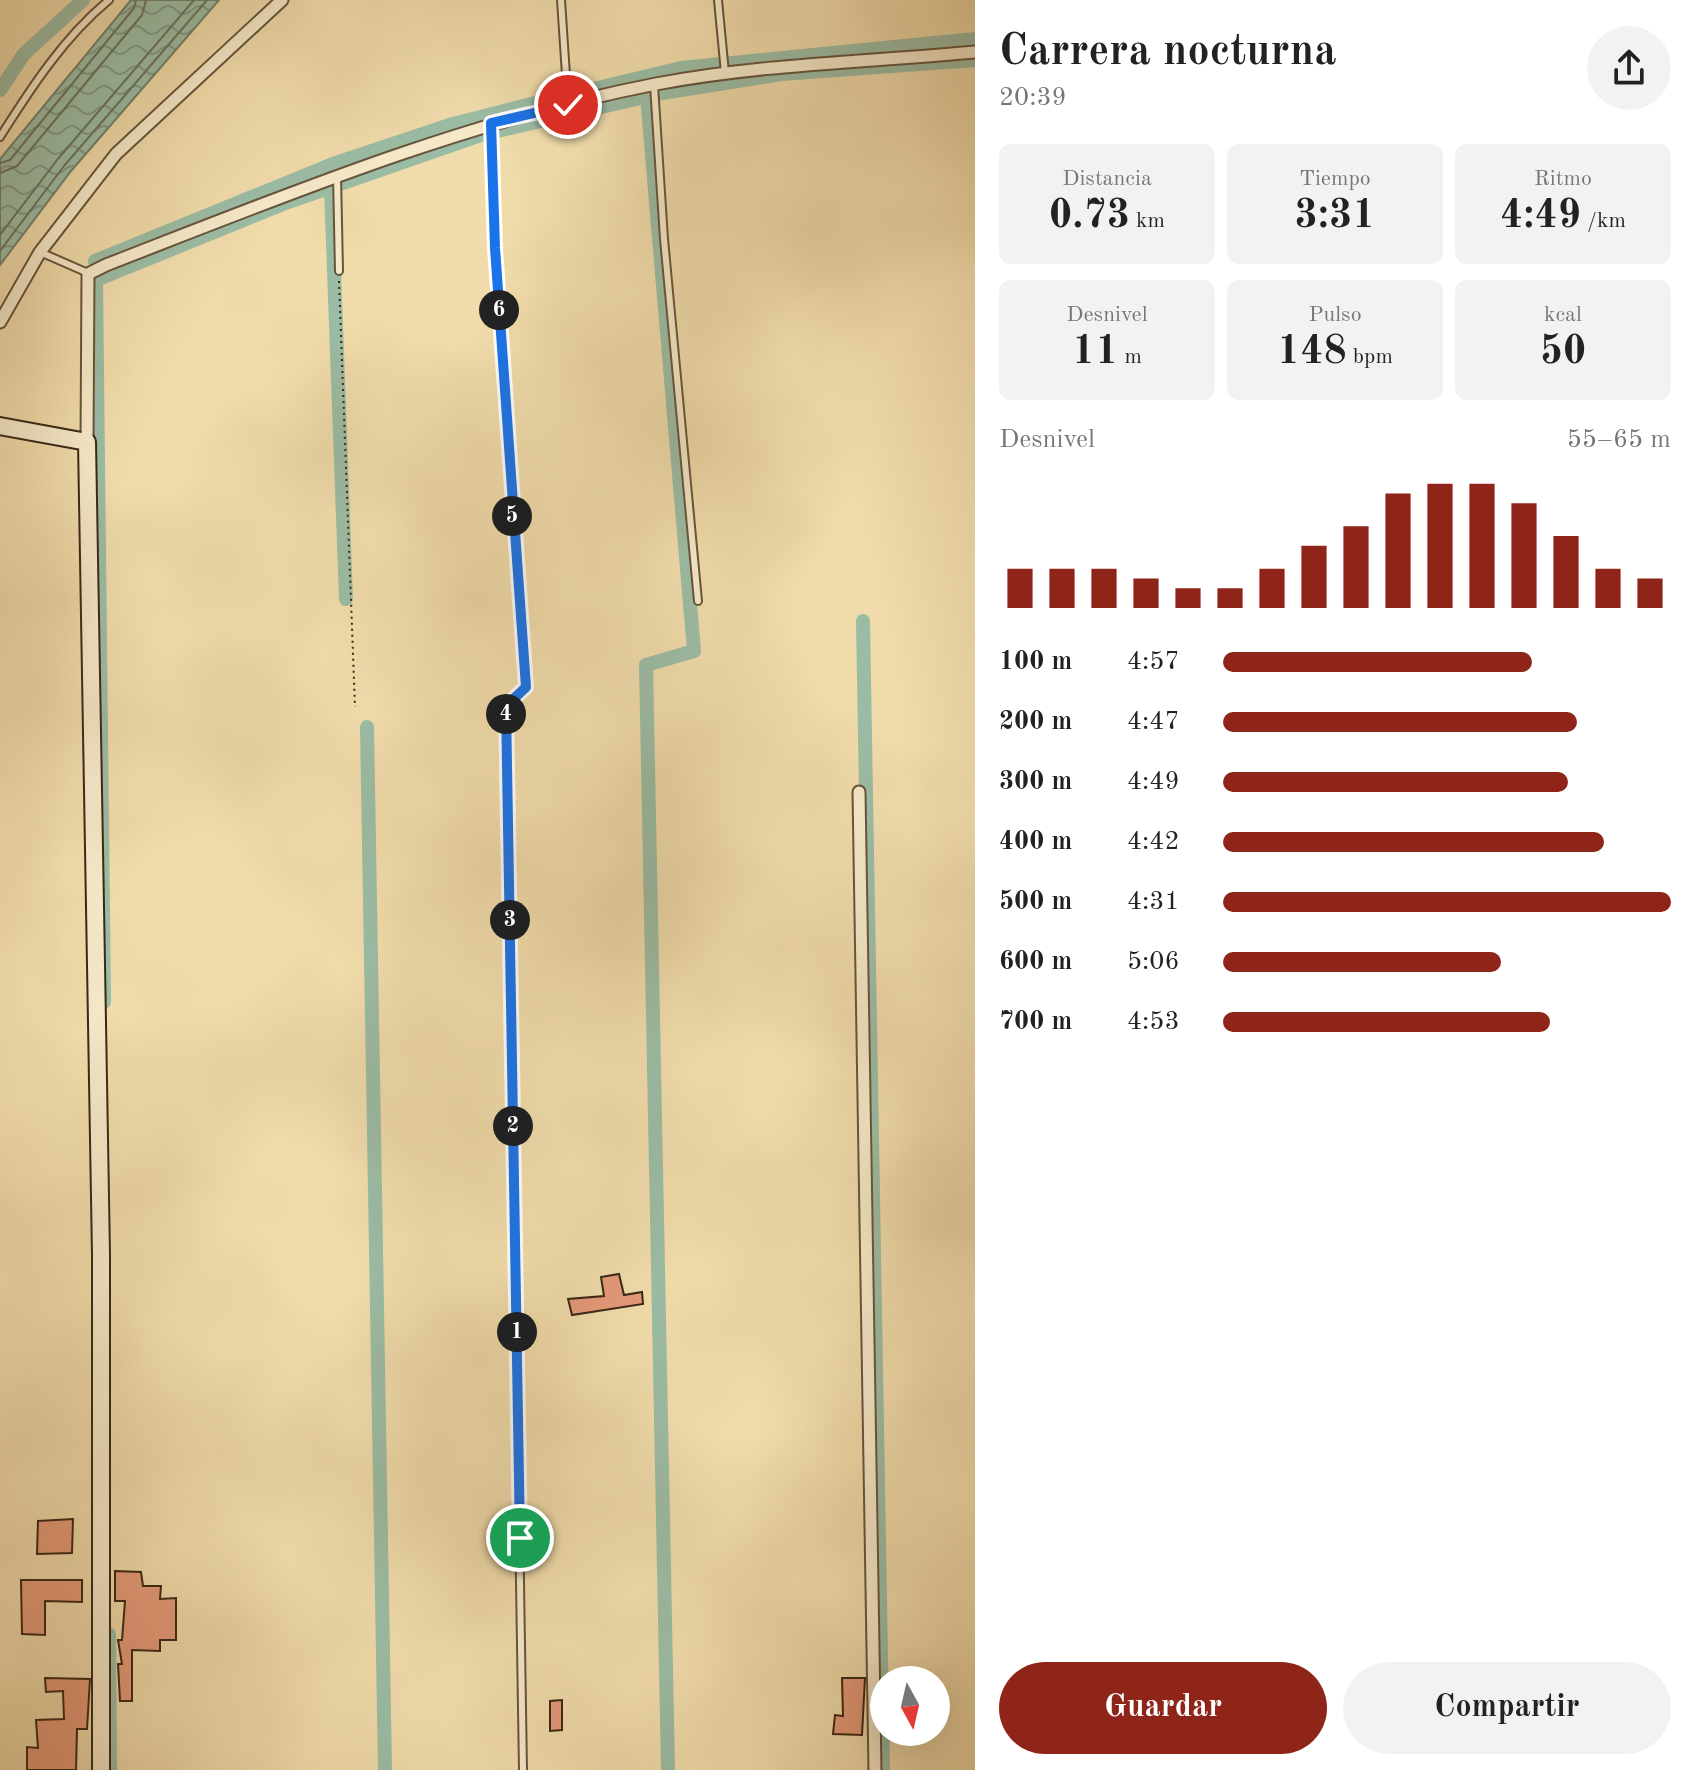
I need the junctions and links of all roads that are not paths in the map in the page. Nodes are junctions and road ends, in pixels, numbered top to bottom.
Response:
1 (109, 0) edge
2 (282, 0) edge
3 (561, 0) edge
4 (718, 0) edge
5 (975, 52) edge
6 (725, 73) junction
7 (654, 85) junction
8 (568, 105) junction
9 (491, 123) junction
10 (0, 137) edge
11 (337, 175) junction
12 (40, 252) junction
13 (339, 271) road end
14 (88, 274) junction
15 (0, 322) edge
16 (0, 426) edge
17 (87, 442) junction
18 (698, 601) dead end
19 (859, 792) dead end
20 (101, 1770) edge
21 (523, 1770) edge
22 (875, 1770) edge

1 - 10 lane
2 - 12 street
3 - 8 lane
4 - 6 lane
5 - 6 street
6 - 7 street
7 - 8 street
7 - 18 lane
8 - 9 street
9 - 11 street
9 - 21 lane
11 - 13 lane
11 - 14 street
12 - 14 lane
12 - 15 street
14 - 17 street
16 - 17 street
17 - 20 street
19 - 22 street

